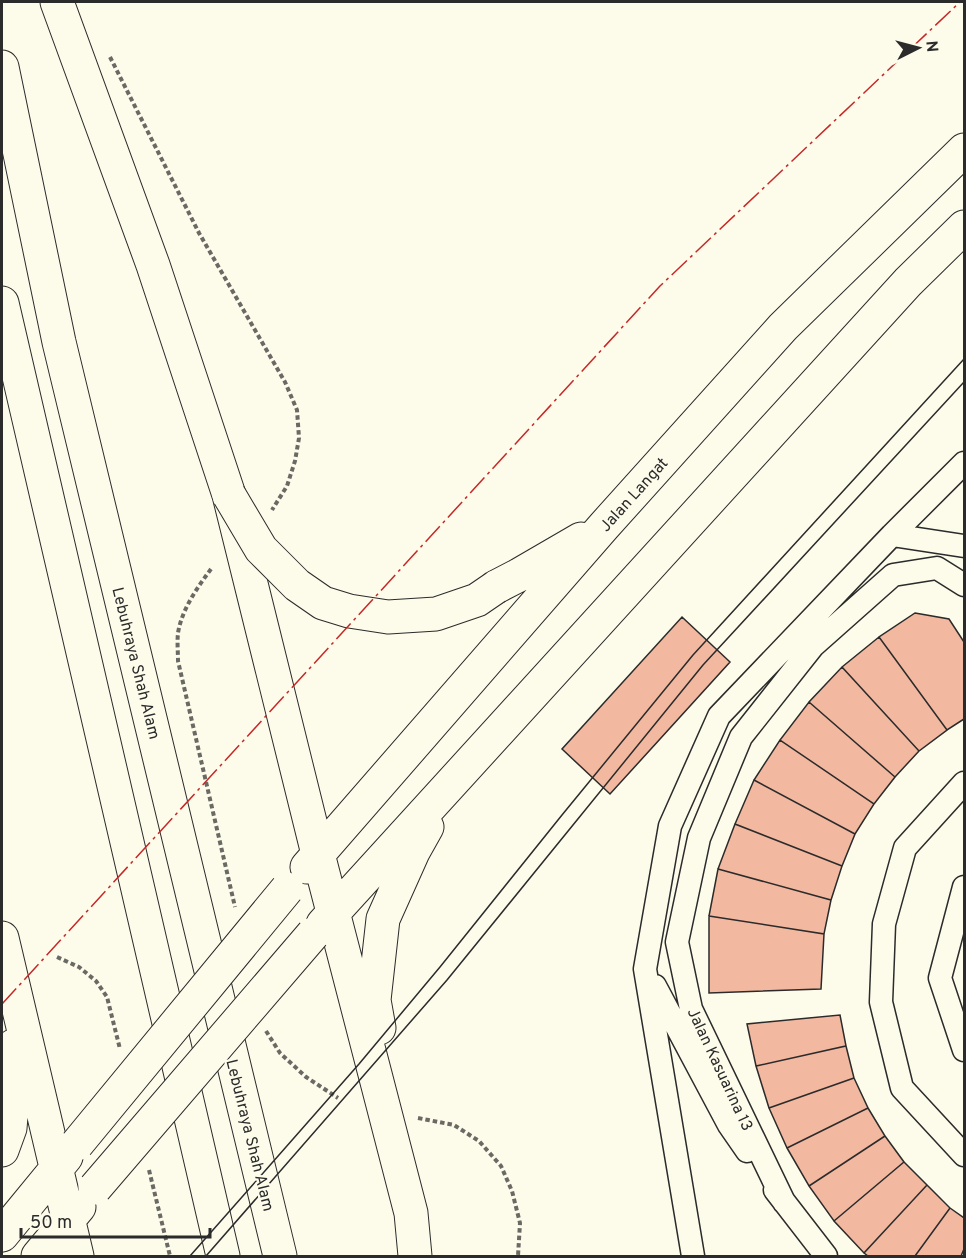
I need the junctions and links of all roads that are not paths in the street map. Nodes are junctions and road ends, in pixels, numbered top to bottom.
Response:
1 (57, 2) edge
2 (2, 67) edge
3 (964, 150) edge
4 (964, 227) edge
5 (2, 303) edge
6 (964, 463) edge
7 (229, 495) junction
8 (604, 526) junction
9 (892, 535) junction
10 (964, 546) edge
11 (964, 585) edge
12 (451, 783) junction
13 (964, 783) edge
14 (318, 854) junction
15 (964, 887) edge
16 (323, 923) junction
17 (4, 952) edge
18 (645, 969) junction
19 (964, 1050) edge
20 (2, 1150) edge
21 (964, 1155) edge
22 (66, 1156) junction
23 (784, 1202) junction
24 (411, 1214) junction
25 (68, 1218) junction
26 (2, 1235) edge
27 (38, 1257) edge
28 (77, 1257) edge
29 (223, 1257) edge
30 (280, 1257) edge
31 (415, 1257) edge
32 (693, 1257) edge
33 (826, 1257) edge

1 - 7 highway
2 - 30 highway, Lebuhraya Shah Alam
3 - 8 highway, Jalan Langat
4 - 12 highway
5 - 29 highway
6 - 9 street
7 - 8 highway, bridge
7 - 14 highway
8 - 14 highway, Jalan Langat
9 - 10 street
9 - 18 street
11 - 23 street, Jalan Kasuarina 13
12 - 16 highway
12 - 24 highway
13 - 21 street
14 - 16 highway
14 - 22 highway, Jalan Langat, bridge
15 - 19 street
16 - 24 highway
16 - 25 highway, bridge
17 - 20 highway
17 - 22 highway
18 - 23 street, Jalan Kasuarina 13
18 - 32 street
22 - 25 highway
22 - 26 highway, Jalan Langat
23 - 33 street, Jalan Kasuarina 13
24 - 31 highway
25 - 27 highway
25 - 28 highway

